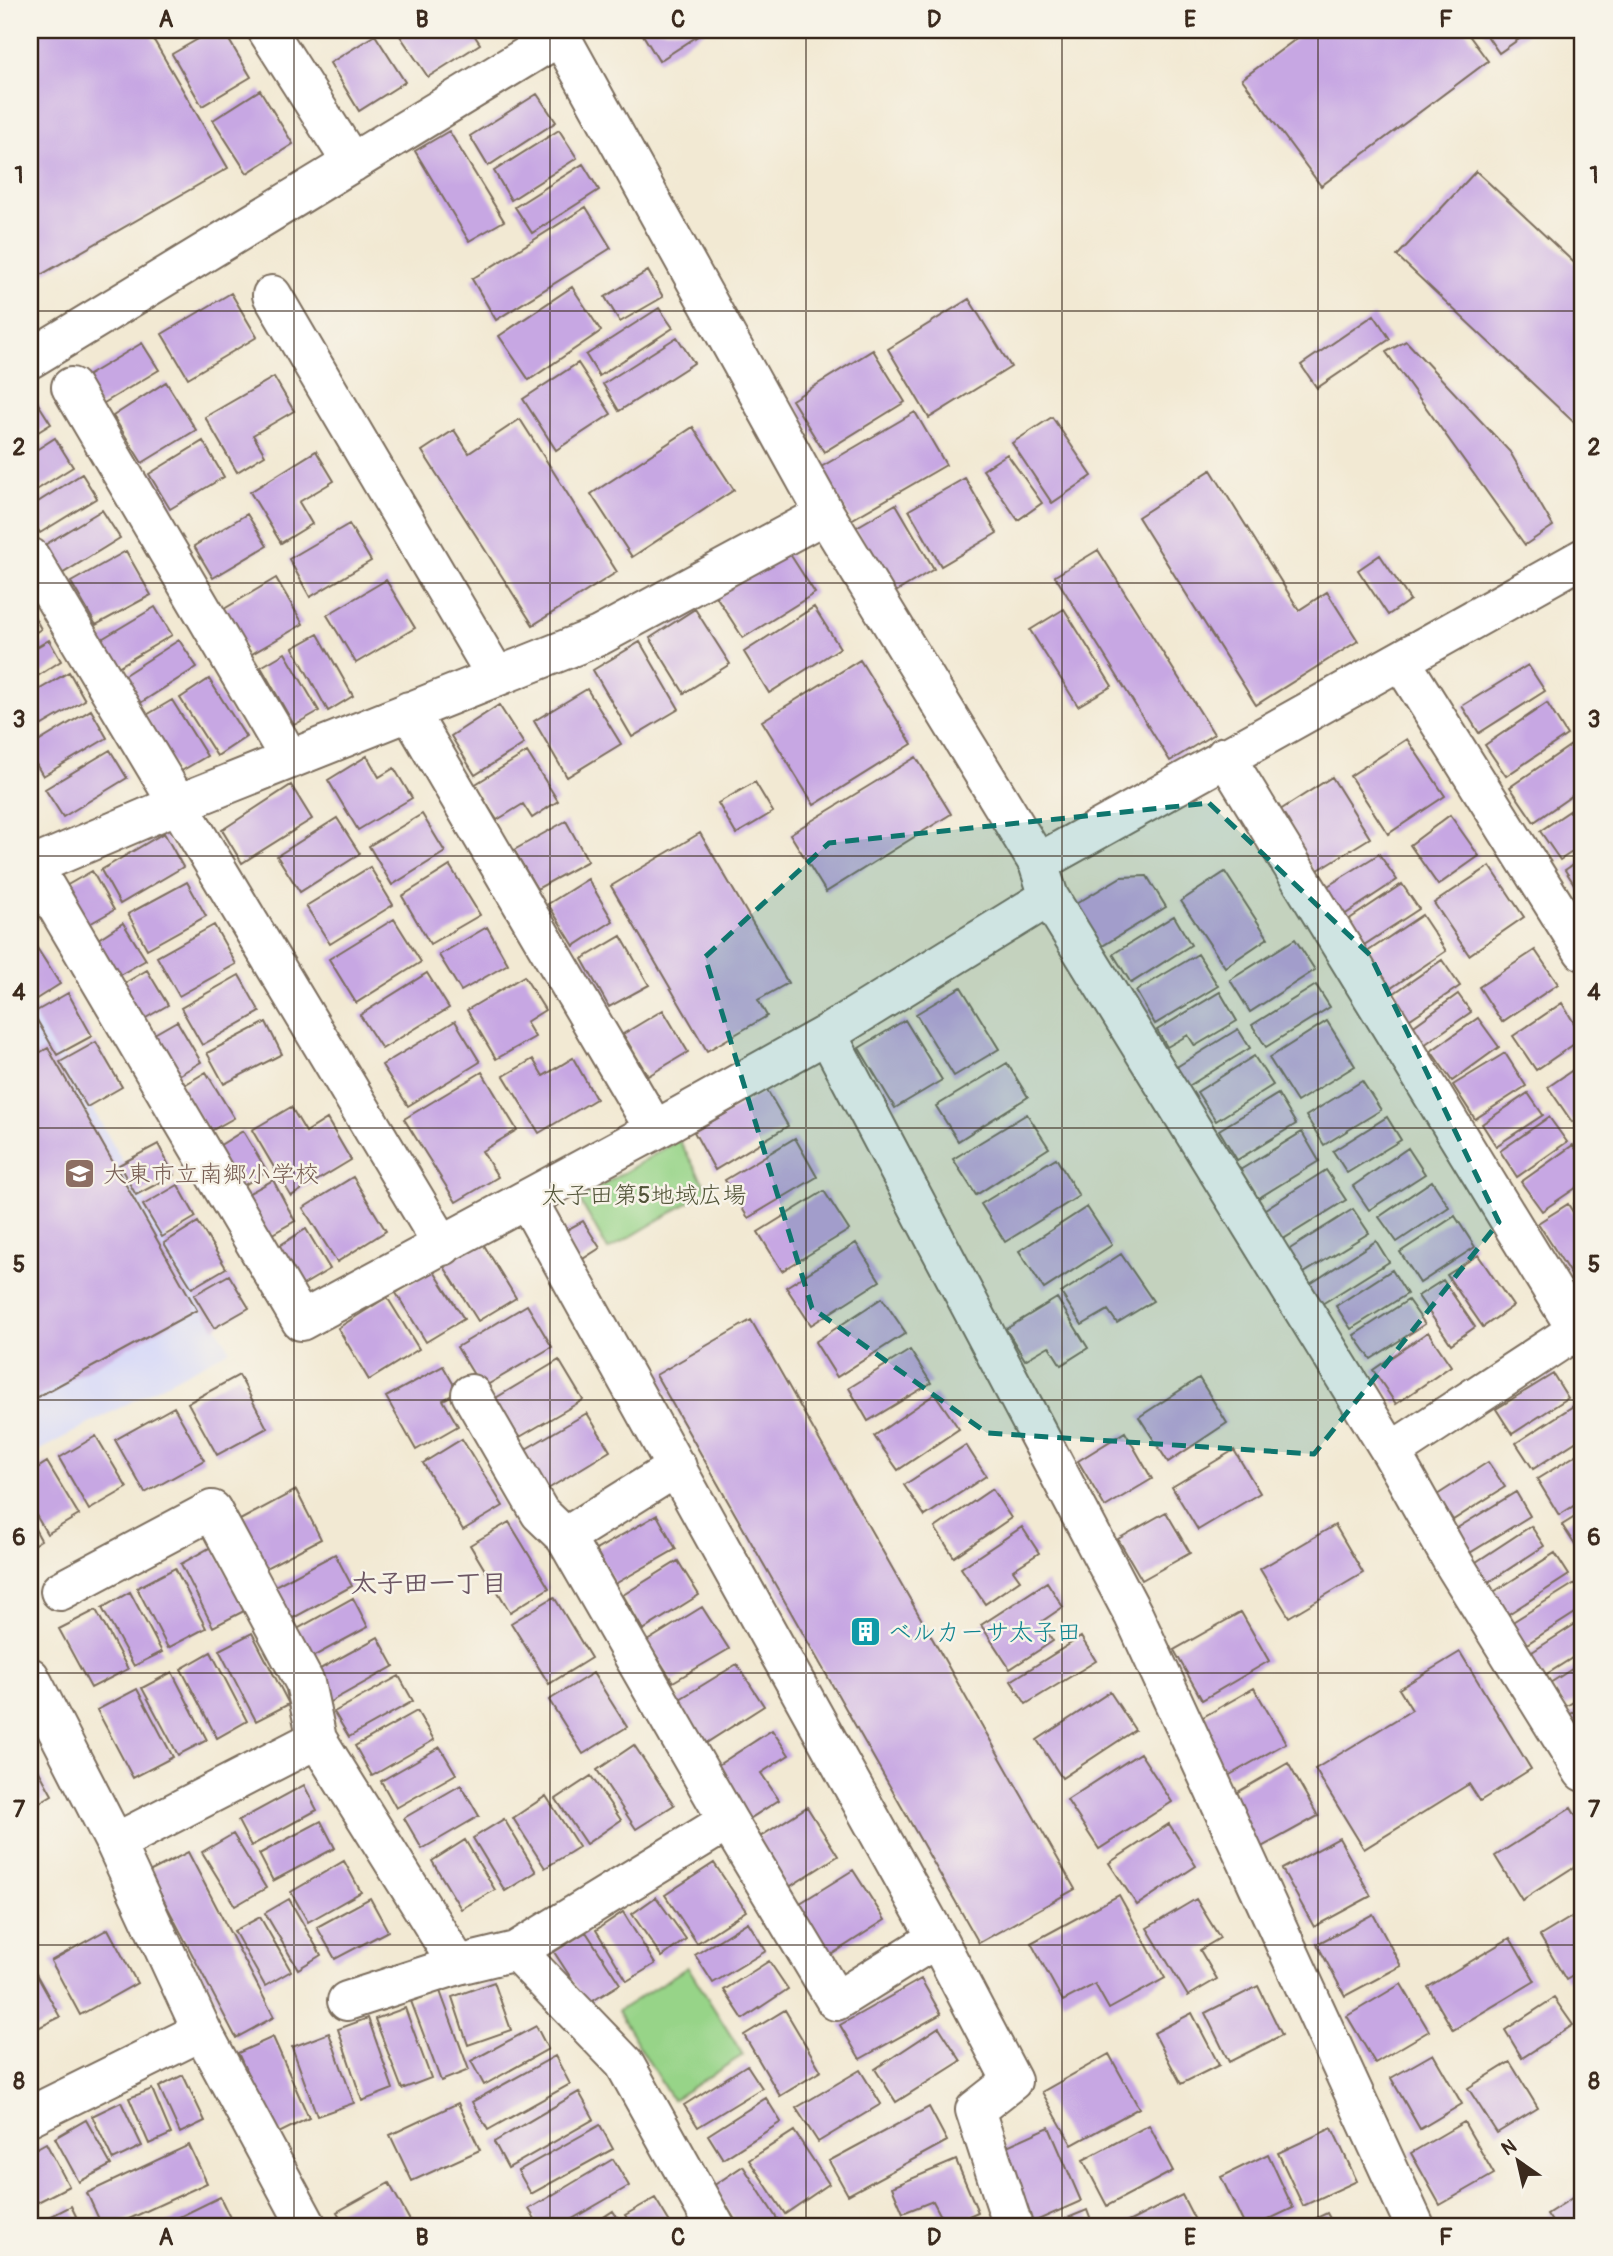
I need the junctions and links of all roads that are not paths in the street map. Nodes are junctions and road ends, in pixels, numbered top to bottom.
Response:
1 (267, 30) edge
2 (559, 33) edge
3 (352, 163) junction
4 (272, 295) dead end
5 (30, 359) edge
6 (71, 387) dead end
7 (825, 514) junction
8 (30, 557) edge
9 (1583, 558) edge
10 (1401, 661) junction
11 (496, 676) junction
12 (409, 712) junction
13 (1225, 756) junction
14 (290, 759) junction
15 (178, 804) junction
16 (1043, 880) junction
17 (1583, 951) edge
18 (827, 1034) junction
19 (655, 1130) junction
20 (527, 1199) junction
21 (443, 1246) junction
22 (1581, 1332) edge
23 (471, 1394) dead end
24 (1391, 1452) junction
25 (677, 1467) junction
26 (565, 1538) junction
27 (60, 1591) dead end
28 (30, 1677) edge
29 (317, 1739) junction
30 (1583, 1772) edge
31 (728, 1821) junction
32 (115, 1843) junction
33 (937, 1938) junction
34 (516, 1951) junction
35 (458, 1965) junction
36 (347, 2001) dead end
37 (202, 2031) junction
38 (30, 2116) edge
39 (307, 2226) edge
40 (715, 2226) edge
41 (1013, 2226) edge
42 (1415, 2226) edge

1 - 3 street
2 - 3 street
2 - 7 street
3 - 5 street
4 - 11 street
6 - 14 street
7 - 11 street
7 - 16 street
8 - 15 street
9 - 10 street
10 - 13 street
10 - 17 street
11 - 12 street
12 - 14 street
12 - 19 street
13 - 16 street
13 - 22 street
14 - 15 street
15 - 21 street
15 - 21 street
16 - 18 street
16 - 24 street
18 - 19 street
18 - 42 street
19 - 20 street
20 - 21 street
20 - 25 street
22 - 24 street
23 - 26 street
24 - 30 street
25 - 26 street
25 - 33 street
26 - 31 street
27 - 29 street
28 - 32 street
29 - 32 street
29 - 35 street
31 - 33 street
31 - 34 street
32 - 37 street
33 - 41 street
34 - 35 street
34 - 40 street
35 - 36 street
37 - 38 street
37 - 39 street

